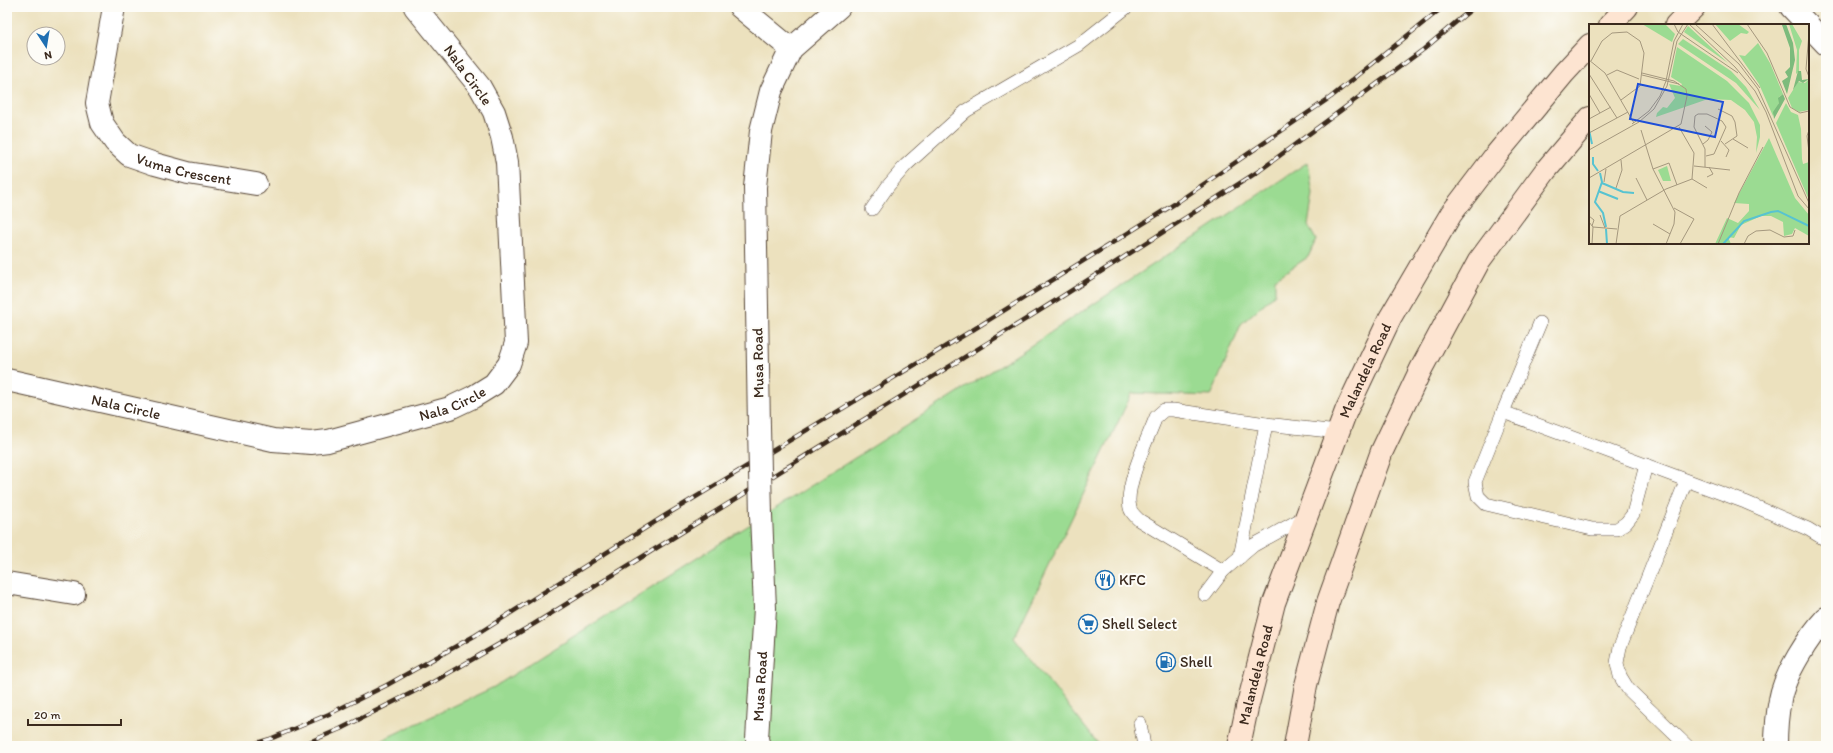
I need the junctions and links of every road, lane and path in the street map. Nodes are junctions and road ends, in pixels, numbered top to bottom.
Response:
1 (114, 7) edge
2 (415, 7) edge
3 (740, 7) edge
4 (839, 7) edge
5 (1127, 7) edge
6 (1627, 7) edge
7 (1694, 7) edge
8 (1791, 7) edge
9 (1611, 24) edge
10 (1677, 24) edge
11 (1807, 24) edge
12 (1809, 26) edge
13 (1826, 44) edge
14 (1589, 46) edge
15 (791, 48) junction
16 (1589, 119) edge
17 (256, 184) dead end
18 (872, 209) dead end
19 (1540, 322) dead end
20 (7, 380) edge
21 (1503, 412) junction
22 (1266, 424) junction
23 (1338, 432) junction
24 (1646, 465) junction
25 (1686, 481) junction
26 (1305, 517) junction
27 (1826, 540) edge
28 (1240, 557) junction
29 (1223, 571) junction
30 (7, 583) edge
31 (74, 594) dead end
32 (1205, 595) dead end
33 (1826, 618) edge
34 (1140, 722) dead end
35 (759, 746) edge
36 (1144, 746) edge
37 (1239, 746) edge
38 (1295, 746) edge
39 (1687, 746) edge
40 (1776, 746) edge

1 - 17 street, Vuma Crescent
2 - 20 street, Nala Circle
3 - 15 street
4 - 15 street, Musa Road
5 - 18 lane
6 - 9 main road
7 - 10 main road
8 - 11 street
12 - 13 street
14 - 23 main road, Malandela Road
15 - 35 street, Musa Road, bridge
16 - 38 main road
19 - 21 lane
21 - 24 lane
21 - 24 lane
22 - 23 lane
22 - 28 lane
22 - 29 lane
23 - 26 main road, Malandela Road
24 - 25 lane
25 - 27 lane
25 - 39 lane
26 - 28 lane
26 - 37 main road, Malandela Road
28 - 29 lane
29 - 32 lane
30 - 31 street
33 - 40 street
34 - 36 lane

